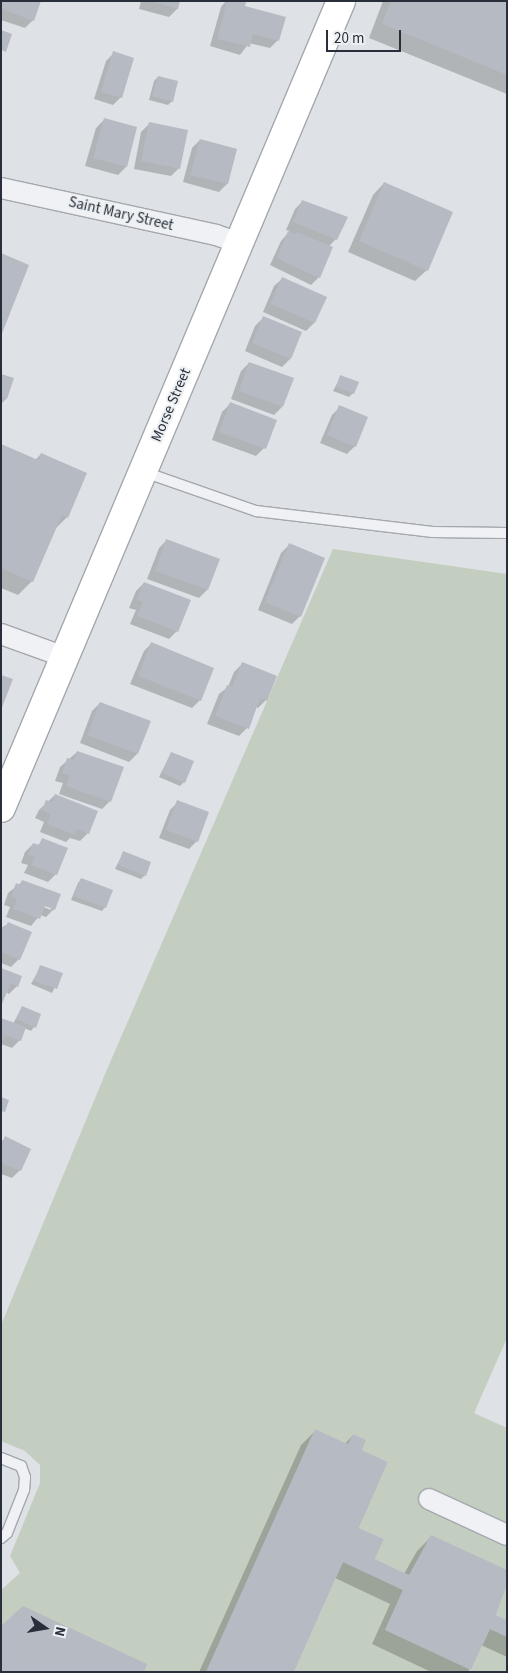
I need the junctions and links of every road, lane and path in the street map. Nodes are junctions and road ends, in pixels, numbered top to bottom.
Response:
1 (341, 1) edge
2 (1, 188) edge
3 (239, 243) junction
4 (143, 471) junction
5 (507, 533) edge
6 (1, 634) edge
7 (65, 657) junction
8 (1, 808) edge
9 (1, 1458) edge
10 (429, 1499) dead end
11 (507, 1535) edge
12 (1, 1538) edge

1 - 3 main road, Morse Street
2 - 3 street, Saint Mary Street
3 - 4 main road, Morse Street
4 - 5 lane
4 - 7 main road, Morse Street
6 - 7 street
7 - 8 main road, Morse Street
9 - 12 lane
10 - 11 street

